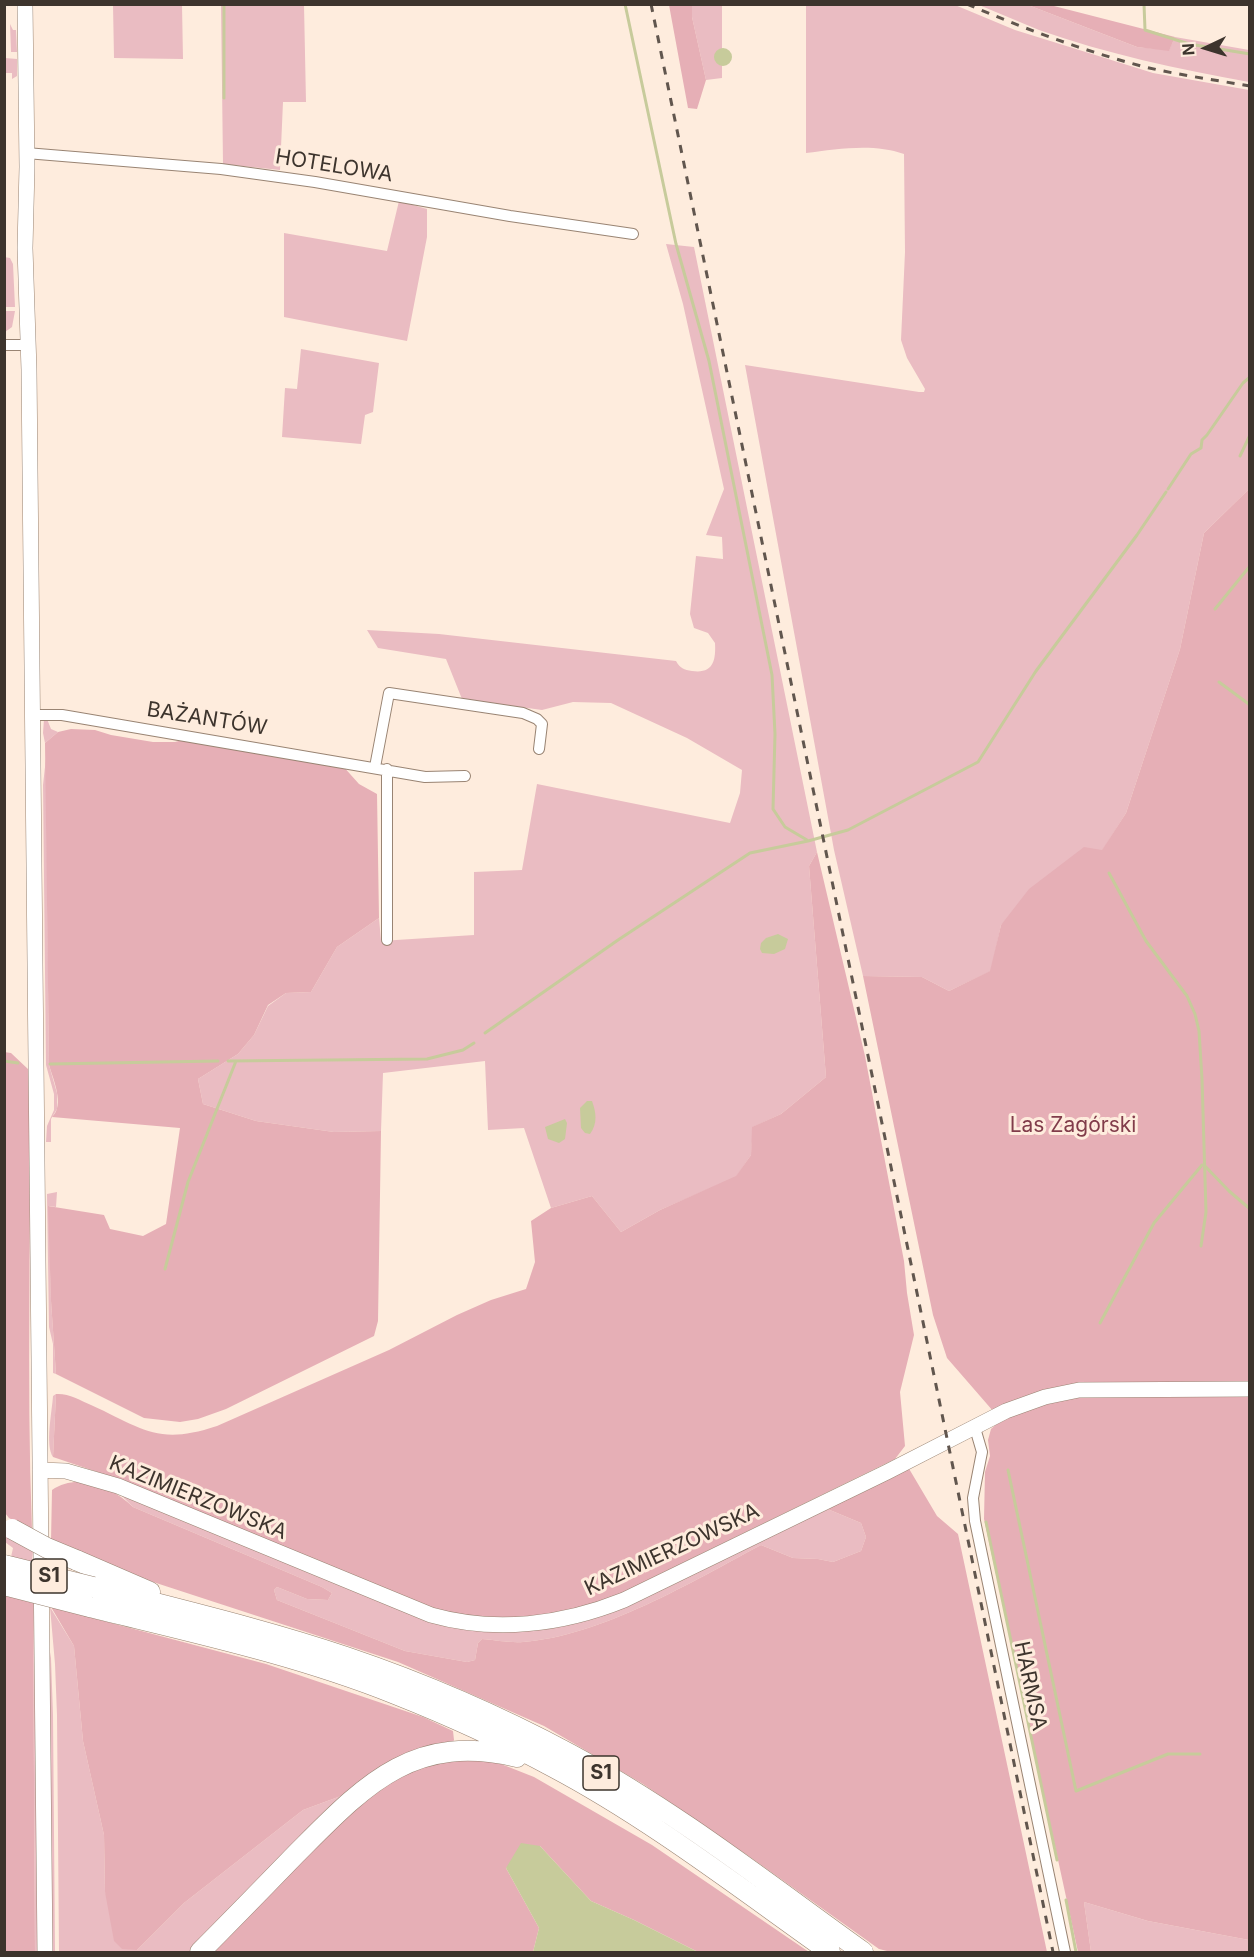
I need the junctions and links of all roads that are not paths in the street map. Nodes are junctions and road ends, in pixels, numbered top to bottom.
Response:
1 (25, 4) edge
2 (26, 153) junction
3 (633, 234) dead end
4 (4, 345) edge
5 (27, 345) junction
6 (32, 715) junction
7 (539, 749) dead end
8 (381, 768) junction
9 (465, 776) dead end
10 (387, 940) dead end
11 (1250, 1389) edge
12 (975, 1428) junction
13 (40, 1470) junction
14 (8, 1527) edge
15 (4, 1565) edge
16 (4, 1586) edge
17 (175, 1608) junction
18 (552, 1766) junction
19 (45, 1953) edge
20 (200, 1953) edge
21 (830, 1953) edge
22 (863, 1953) edge
23 (1065, 1953) edge

1 - 2 street
2 - 3 street, HOTELOWA
2 - 5 street
4 - 5 street
5 - 6 street
6 - 8 street, BAŻANTÓW
6 - 13 street
7 - 8 street
8 - 9 street, BAŻANTÓW
8 - 10 street
11 - 12 street, KAZIMIERZOWSKA
12 - 13 street, KAZIMIERZOWSKA
12 - 23 street, HARMSA
13 - 19 street
14 - 17 highway, bridge
15 - 17 highway, S1, bridge
16 - 18 highway, S1, bridge
17 - 22 highway, S1
18 - 20 highway
18 - 21 highway, S1

